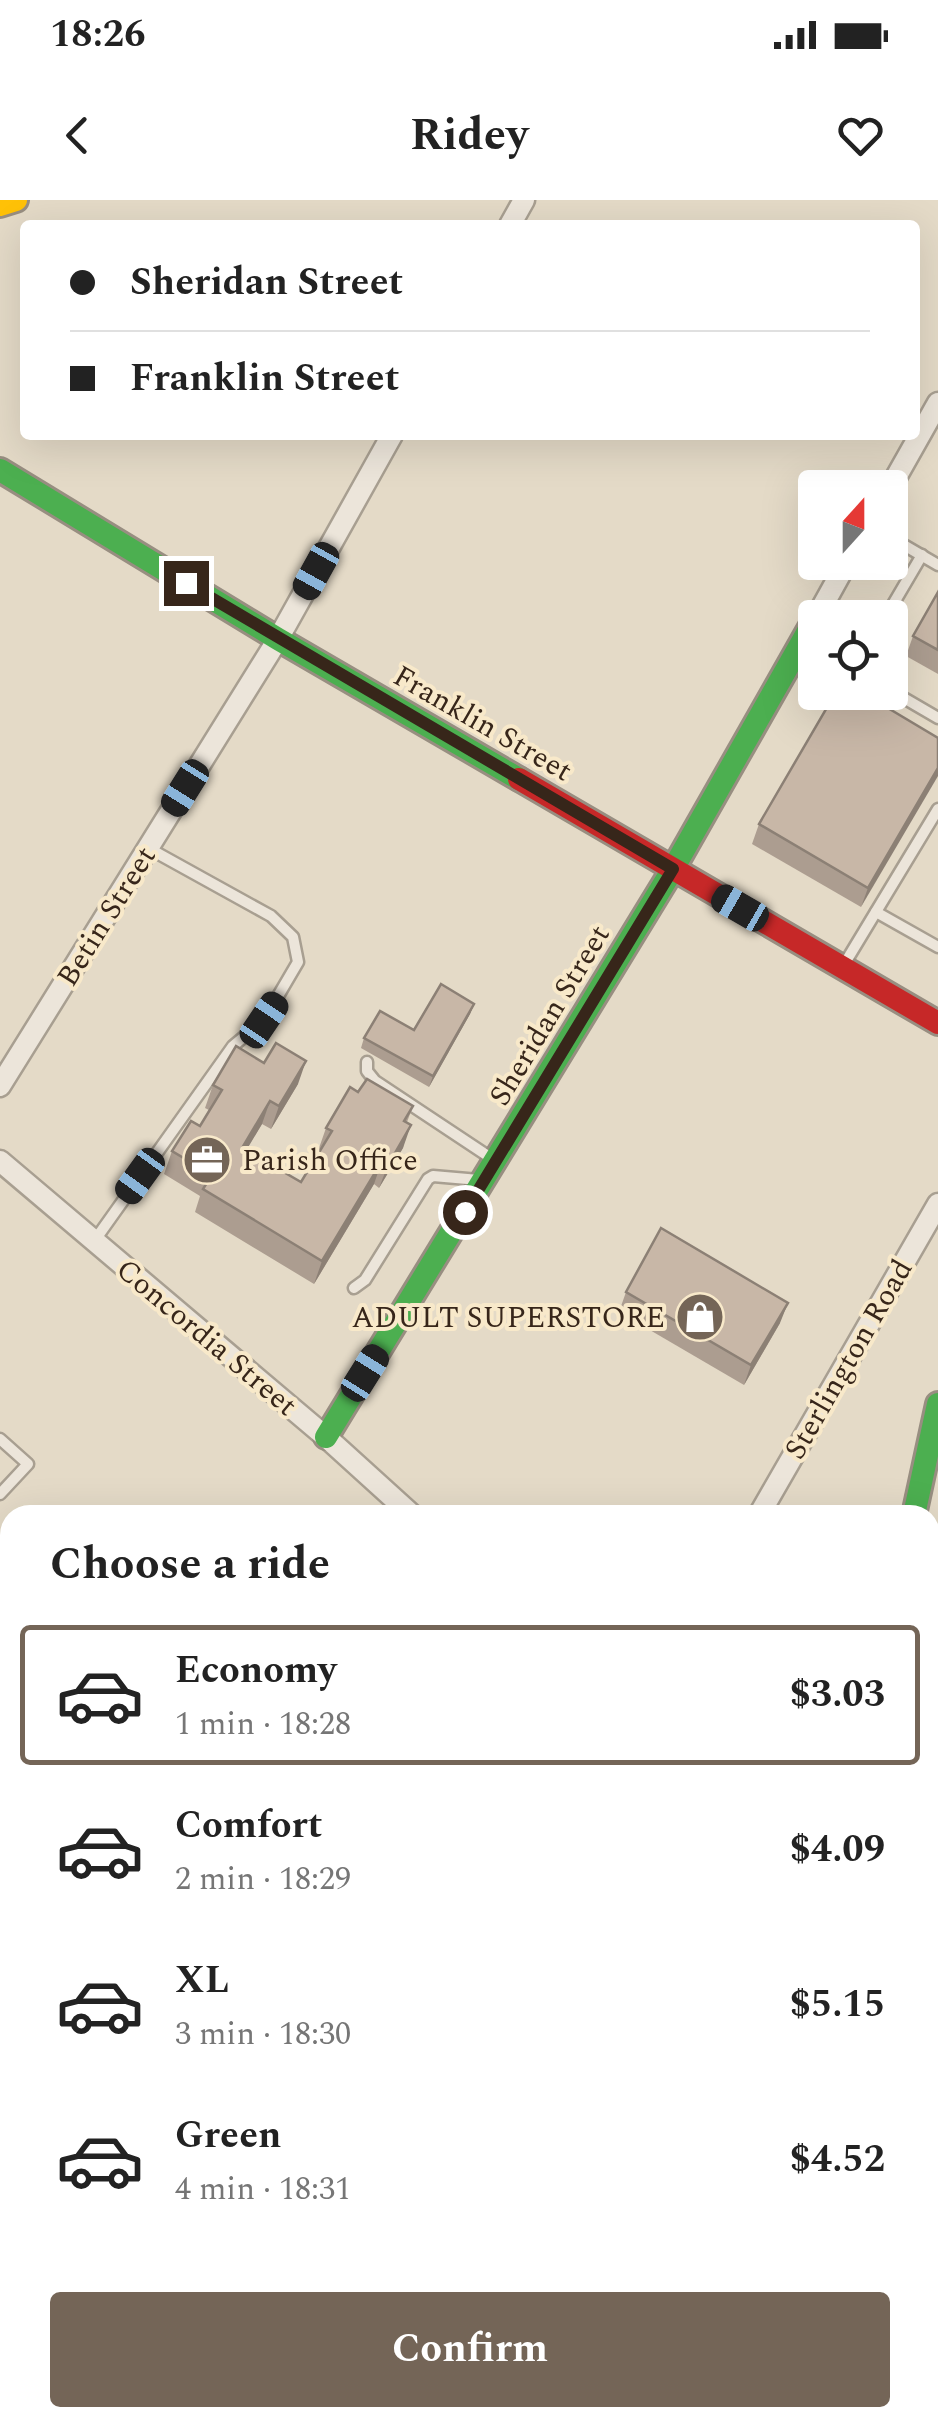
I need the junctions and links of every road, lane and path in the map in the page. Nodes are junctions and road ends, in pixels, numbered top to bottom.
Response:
1 (16, 200) edge
2 (0, 204) edge
3 (938, 403) edge
4 (920, 435) edge
5 (389, 440) edge
6 (917, 440) edge
7 (0, 470) edge
8 (900, 470) edge
9 (908, 548) edge
10 (922, 556) junction
11 (938, 565) edge
12 (895, 600) edge
13 (278, 639) junction
14 (798, 648) edge
15 (908, 700) edge
16 (938, 718) edge
17 (938, 809) edge
18 (148, 848) junction
19 (673, 869) junction
20 (876, 912) junction
21 (938, 947) edge
22 (842, 968) junction
23 (938, 1024) edge
24 (367, 1062) dead end
25 (0, 1086) edge
26 (0, 1161) edge
27 (490, 1171) junction
28 (938, 1204) edge
29 (94, 1241) junction
30 (354, 1288) dead end
31 (938, 1404) edge
32 (326, 1437) junction
33 (0, 1439) edge
34 (0, 1494) edge
35 (401, 1505) edge
36 (765, 1505) edge
37 (916, 1505) edge

1 - 2 main road
3 - 4 street
5 - 13 street, Betin Street
6 - 8 street
7 - 13 main road, Franklin Street
9 - 10 lane
10 - 11 lane
10 - 12 lane
13 - 18 street, Betin Street
13 - 19 main road, Franklin Street
14 - 19 main road, Sheridan Street
15 - 16 lane
17 - 20 lane
18 - 25 street, Betin Street
18 - 29 lane
19 - 22 main road, Franklin Street
19 - 27 main road, Sheridan Street
20 - 21 lane
20 - 22 lane
22 - 23 main road, Franklin Street
24 - 27 lane
26 - 29 street, Concordia Street
27 - 30 lane
27 - 32 main road, Sheridan Street
28 - 36 street, Sterlington Road
29 - 32 street, Concordia Street
31 - 37 main road
32 - 35 street, Concordia Street
33 - 34 lane

